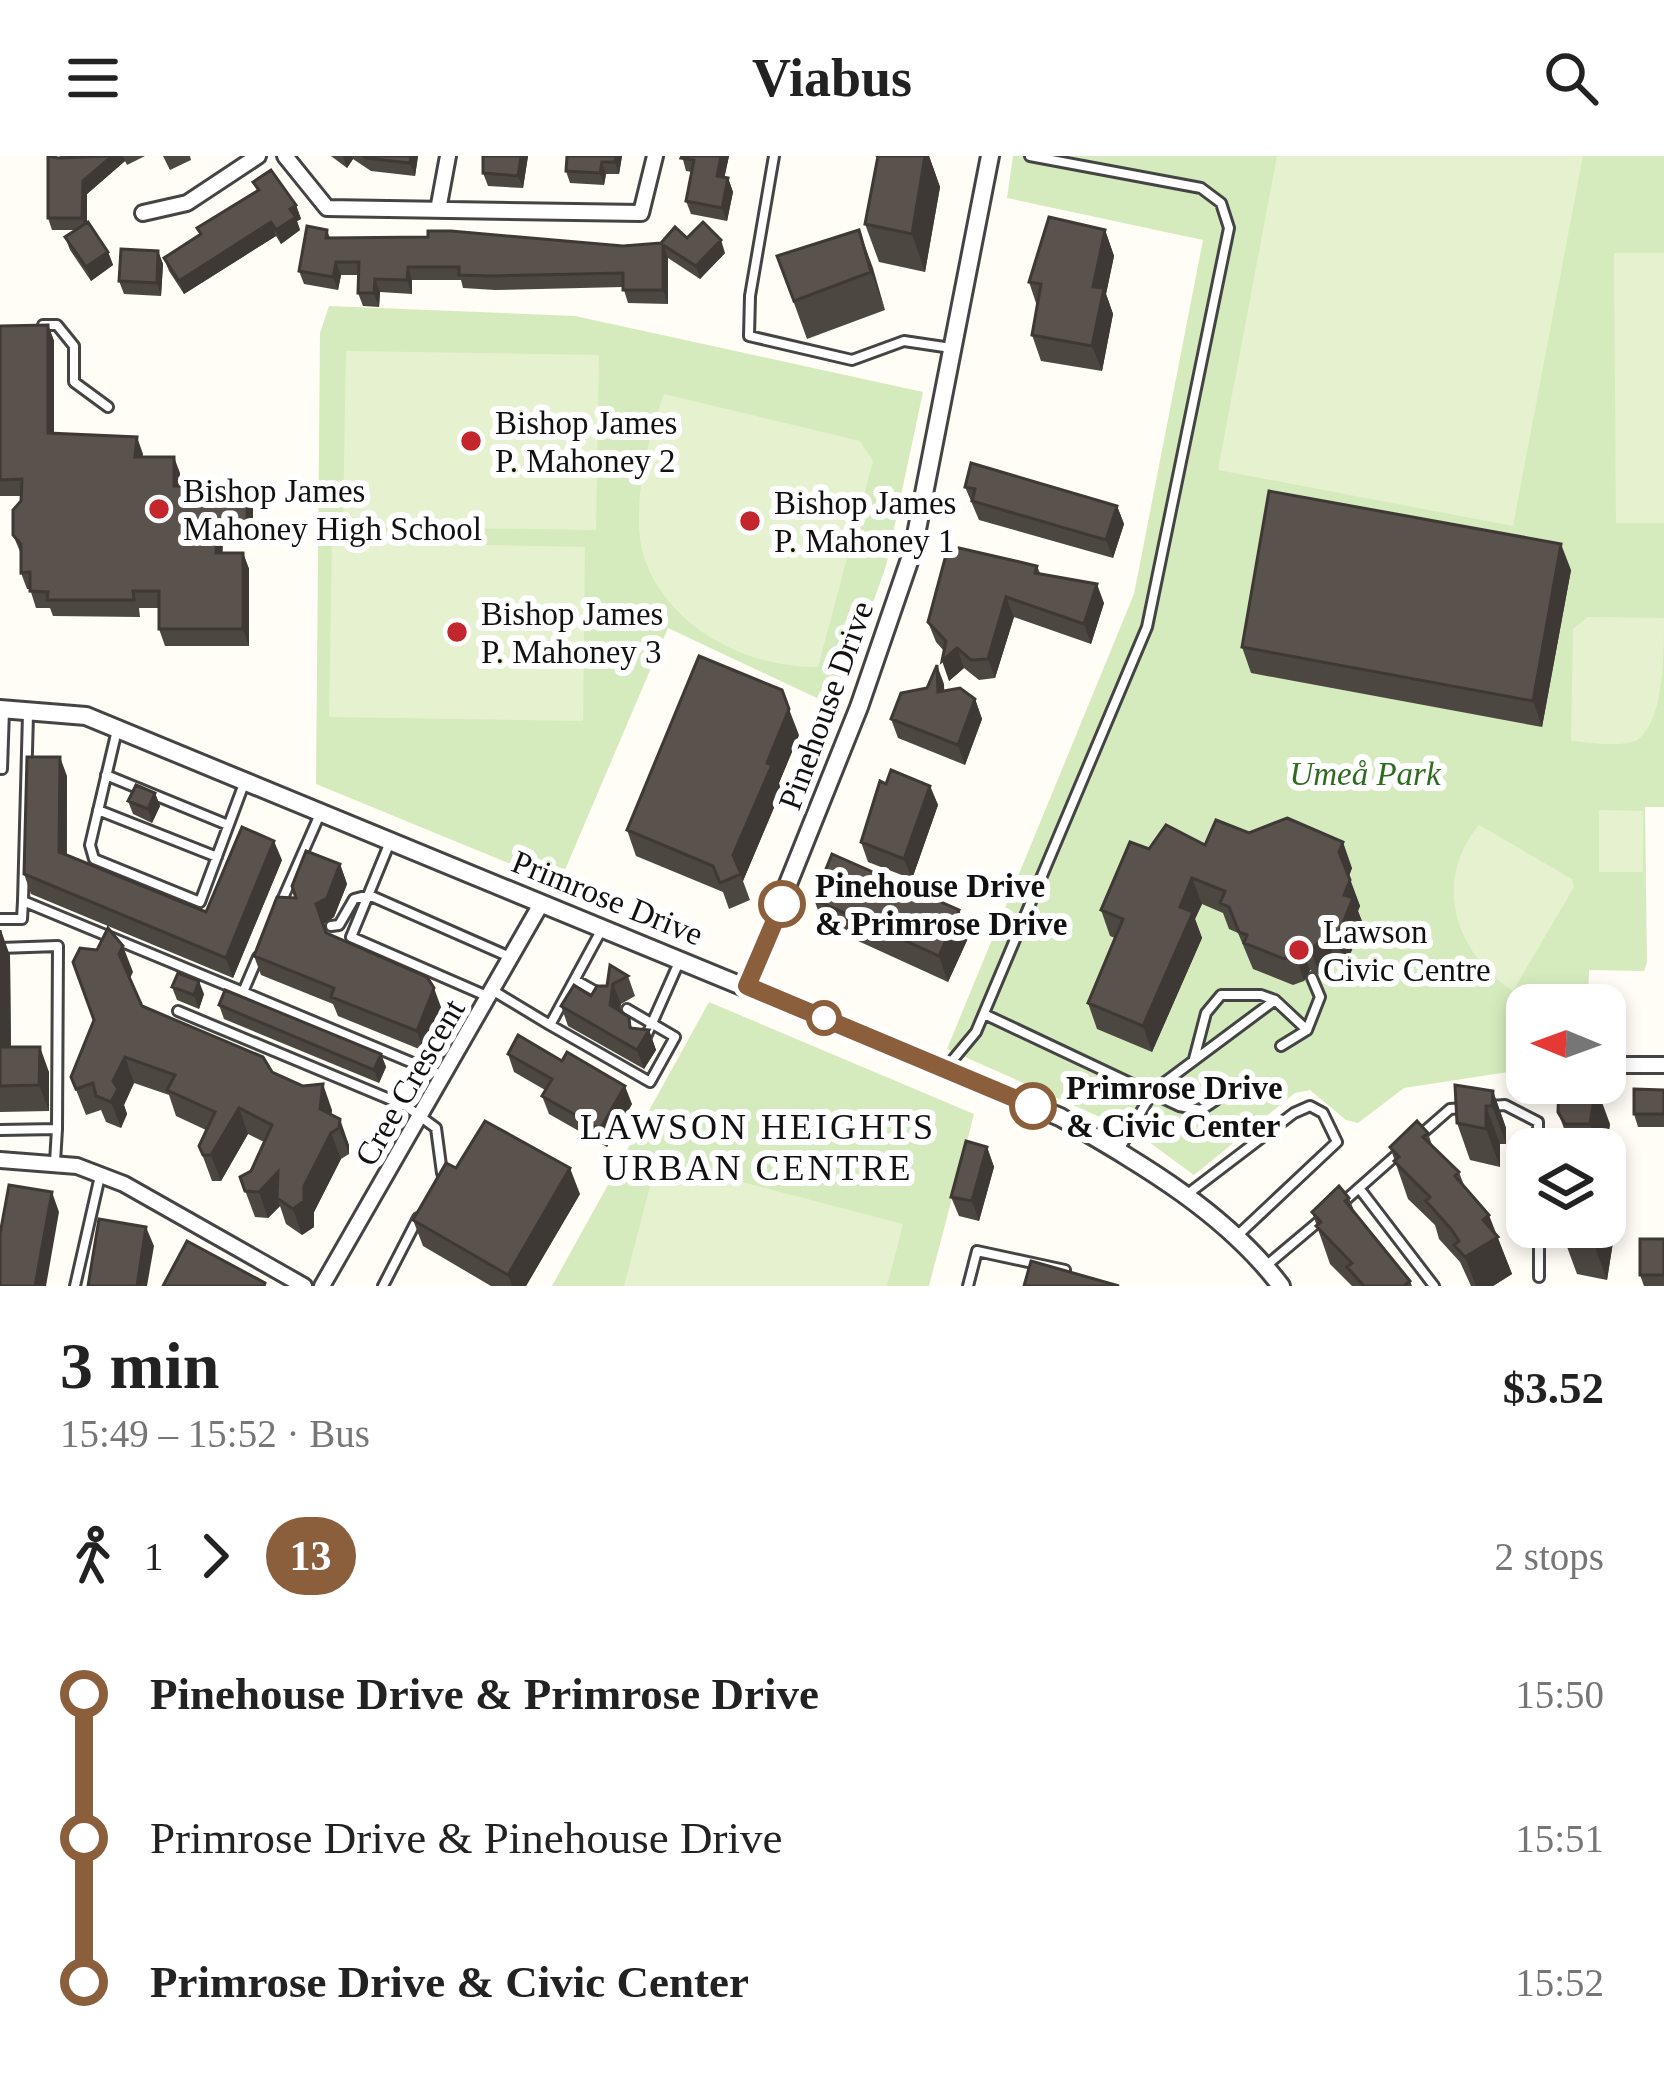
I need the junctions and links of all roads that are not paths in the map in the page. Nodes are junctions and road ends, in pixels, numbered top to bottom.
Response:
1 (258, 156) edge
2 (285, 156) edge
3 (448, 156) edge
4 (655, 156) edge
5 (774, 156) edge
6 (990, 156) edge
7 (1030, 156) edge
8 (438, 210) junction
9 (142, 213) dead end
10 (38, 326) edge
11 (952, 348) junction
12 (108, 407) dead end
13 (2, 710) edge
14 (28, 710) junction
15 (118, 728) junction
16 (1, 769) edge
17 (27, 769) junction
18 (106, 775) junction
19 (245, 780) junction
20 (98, 810) junction
21 (321, 812) junction
22 (228, 825) junction
23 (391, 841) junction
24 (217, 857) junction
25 (369, 895) junction
26 (23, 901) junction
27 (541, 904) junction
28 (280, 906) junction
29 (296, 913) edge
30 (0, 919) edge
31 (331, 926) dead end
32 (270, 928) edge
33 (603, 928) junction
34 (0, 948) edge
35 (261, 949) edge
36 (511, 958) junction
37 (681, 958) junction
38 (1312, 978) dead end
39 (575, 980) junction
40 (747, 986) junction
41 (243, 992) junction
42 (491, 994) junction
43 (609, 999) edge
44 (1275, 1000) junction
45 (627, 1009) edge
46 (178, 1011) dead end
47 (984, 1014) junction
48 (550, 1025) junction
49 (653, 1025) junction
50 (1307, 1030) junction
51 (644, 1042) edge
52 (1281, 1046) dead end
53 (1194, 1059) junction
54 (1626, 1065) edge
55 (1664, 1065) edge
56 (946, 1068) junction
57 (444, 1076) junction
58 (1153, 1091) junction
59 (1216, 1100) dead end
60 (1486, 1106) edge
61 (1468, 1107) edge
62 (422, 1117) junction
63 (1538, 1128) edge
64 (57, 1129) junction
65 (0, 1130) edge
66 (1119, 1151) junction
67 (0, 1160) edge
68 (55, 1162) junction
69 (100, 1175) junction
70 (435, 1187) edge
71 (1359, 1188) junction
72 (1186, 1195) junction
73 (424, 1207) edge
74 (202, 1228) junction
75 (1237, 1236) junction
76 (193, 1246) edge
77 (1539, 1248) edge
78 (1266, 1266) junction
79 (1065, 1270) edge
80 (1539, 1277) dead end
81 (75, 1286) edge
82 (304, 1286) edge
83 (322, 1286) edge
84 (382, 1286) edge
85 (968, 1286) edge
86 (1282, 1286) edge
87 (1434, 1286) edge

1 - 9 street
2 - 8 street
3 - 8 street
4 - 8 street
5 - 11 lane
6 - 11 street, Pinehouse Drive
7 - 47 lane
10 - 12 lane
11 - 40 street, Pinehouse Drive
13 - 14 street, Primrose Drive
13 - 16 lane
14 - 15 street, Primrose Drive
14 - 17 lane
15 - 18 lane
15 - 19 street, Primrose Drive
16 - 17 lane
17 - 26 lane
18 - 20 lane
18 - 22 lane
19 - 21 street, Primrose Drive
19 - 22 lane
20 - 24 lane
20 - 24 lane
21 - 23 street, Primrose Drive
21 - 28 lane
22 - 24 lane
23 - 25 lane
23 - 27 street, Primrose Drive
25 - 31 lane
25 - 36 lane
25 - 42 lane
26 - 30 lane
26 - 41 lane
27 - 33 street, Primrose Drive
27 - 36 street, Cree Crescent
28 - 29 lane
28 - 32 lane
33 - 37 street, Primrose Drive
33 - 39 lane
34 - 64 lane
35 - 41 lane
36 - 42 street, Cree Crescent
37 - 40 street, Primrose Drive
37 - 49 lane
38 - 50 lane
39 - 43 lane
39 - 48 lane
40 - 56 street, Primrose Drive
41 - 57 lane
42 - 48 lane
42 - 57 street, Cree Crescent
44 - 50 lane
44 - 53 lane
44 - 53 lane
45 - 49 lane
46 - 62 lane
47 - 56 lane
47 - 58 lane
48 - 49 lane
49 - 51 lane
50 - 52 lane
53 - 58 lane
54 - 55 street
56 - 66 street, Primrose Drive
57 - 62 street, Cree Crescent
58 - 59 lane
58 - 66 lane
60 - 63 lane
61 - 71 lane
62 - 70 lane
62 - 83 street, Cree Crescent
64 - 65 lane
64 - 68 lane
66 - 72 street, Primrose Drive
67 - 68 street
68 - 69 street
69 - 74 street
69 - 81 lane
71 - 78 lane
71 - 87 lane
72 - 75 street, Primrose Drive
72 - 75 lane
73 - 84 lane
74 - 76 lane
74 - 82 street
75 - 78 street, Primrose Drive
77 - 80 lane
78 - 86 street, Primrose Drive
79 - 85 lane

